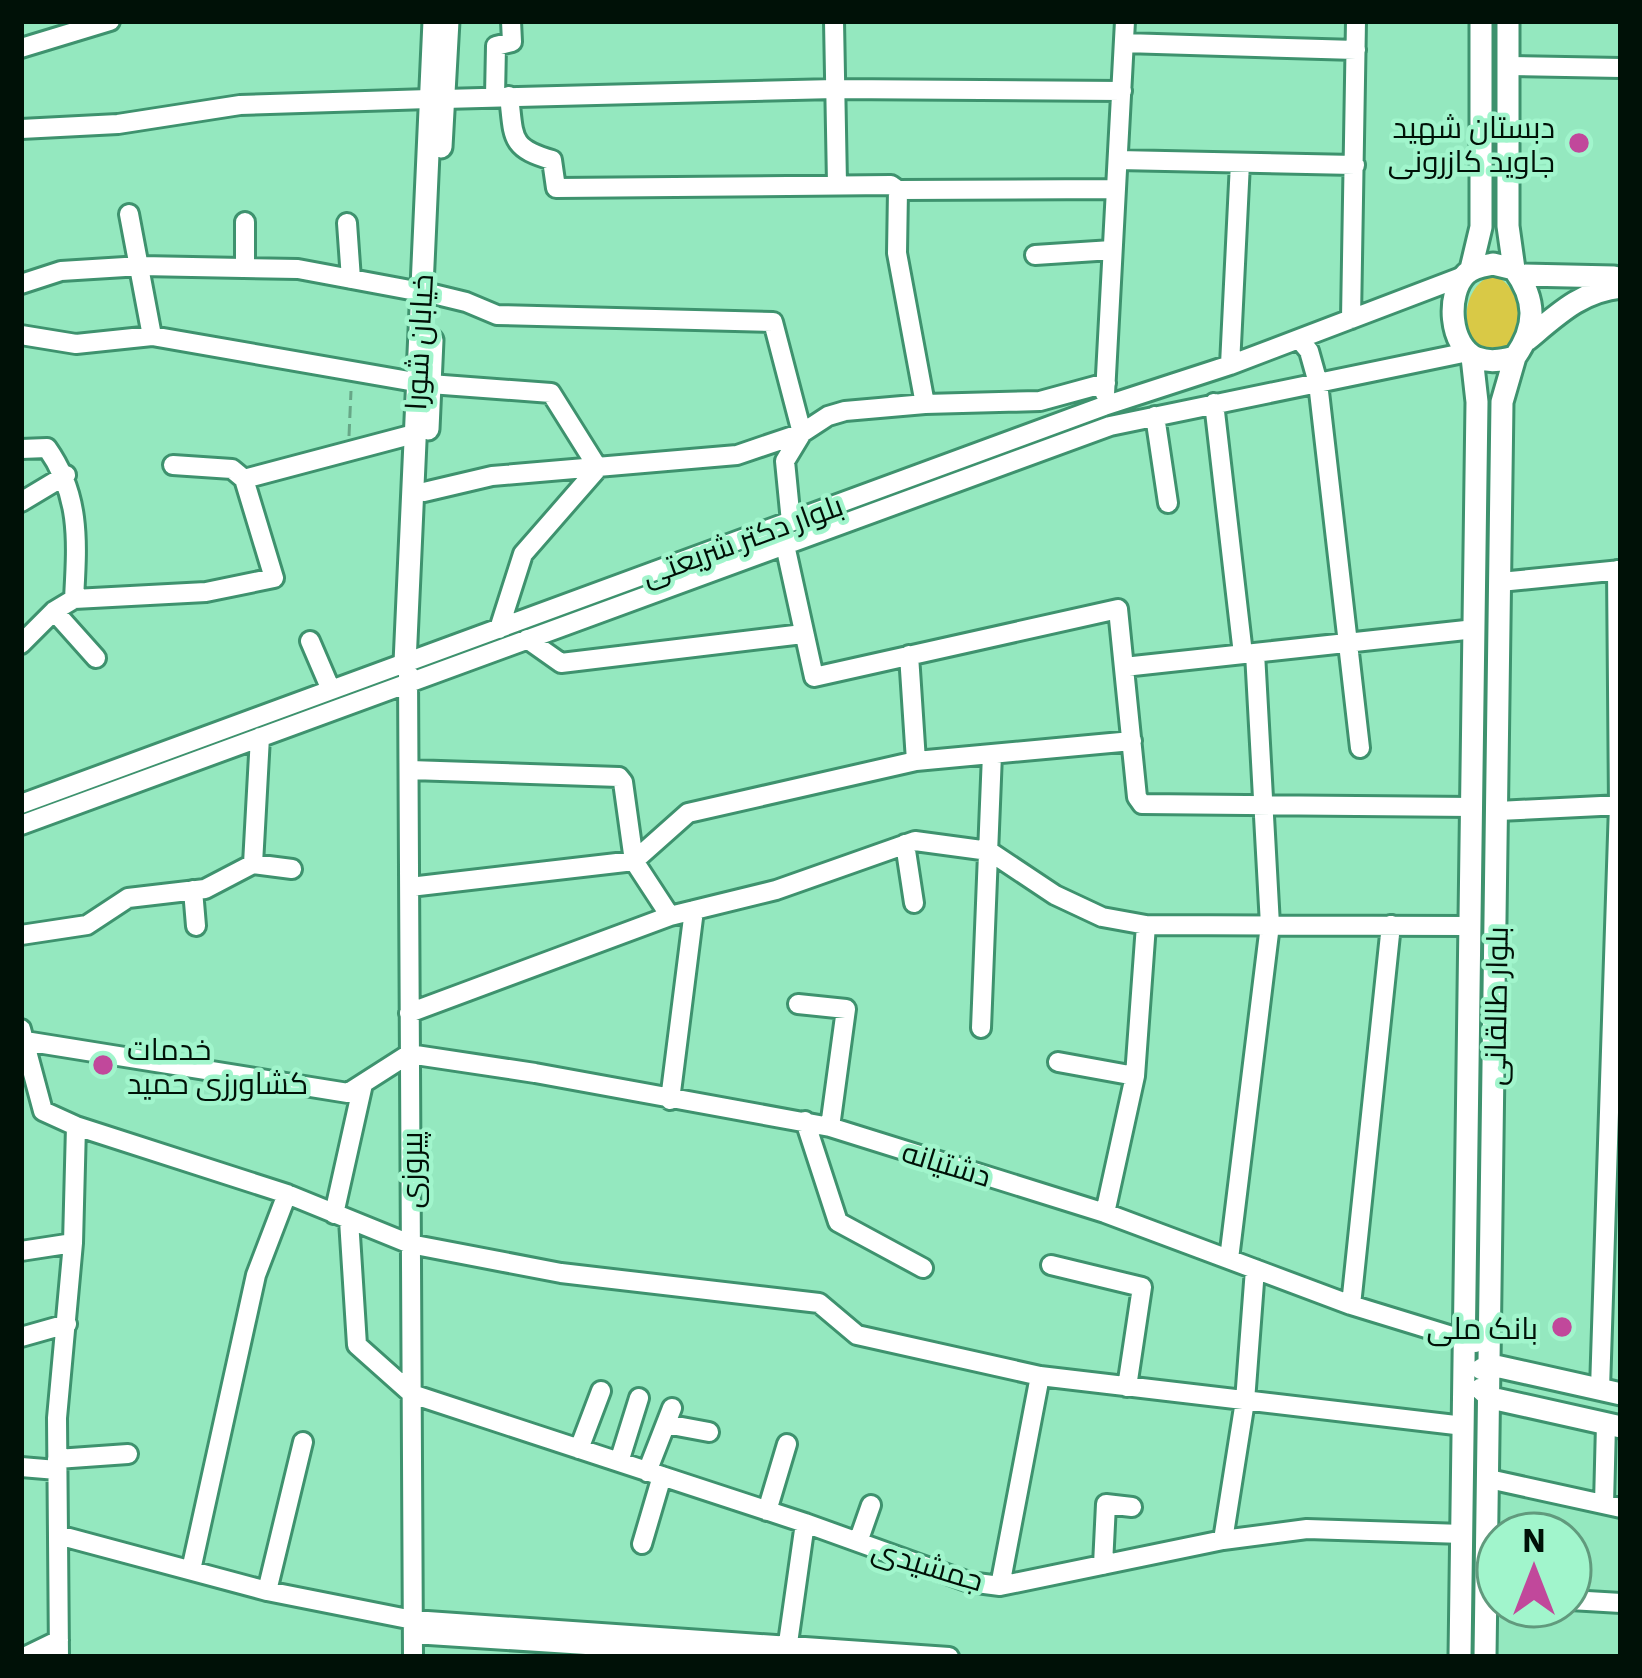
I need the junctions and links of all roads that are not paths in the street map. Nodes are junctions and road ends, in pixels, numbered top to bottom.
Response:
1 (110, 21) edge
2 (434, 21) edge
3 (448, 21) edge
4 (511, 21) edge
5 (834, 21) edge
6 (1125, 21) edge
7 (1356, 21) edge
8 (1481, 21) edge
9 (1508, 21) edge
10 (1124, 43) junction
11 (21, 48) edge
12 (1356, 50) junction
13 (1508, 66) junction
14 (1621, 68) edge
15 (835, 88) junction
16 (1121, 91) junction
17 (502, 96) junction
18 (436, 98) junction
19 (21, 129) edge
20 (1118, 160) junction
21 (1240, 163) junction
22 (1355, 165) junction
23 (837, 184) junction
24 (1116, 189) junction
25 (898, 190) junction
26 (129, 214) dead end
27 (245, 222) dead end
28 (347, 223) dead end
29 (1112, 250) junction
30 (1034, 255) dead end
31 (141, 266) junction
32 (245, 268) junction
33 (1517, 272) junction
34 (1467, 273) junction
35 (1621, 277) edge
36 (350, 279) junction
37 (21, 284) edge
38 (1621, 286) edge
39 (427, 293) junction
40 (1351, 320) junction
41 (21, 335) edge
42 (152, 336) junction
43 (1299, 339) junction
44 (1521, 349) junction
45 (1470, 354) junction
46 (1230, 365) junction
47 (423, 383) junction
48 (1106, 383) junction
49 (1318, 383) junction
50 (1040, 401) junction
51 (1214, 403) junction
52 (925, 404) junction
53 (1104, 406) junction
54 (1155, 416) junction
55 (1047, 427) junction
56 (802, 433) junction
57 (414, 434) junction
58 (21, 449) edge
59 (173, 465) dead end
60 (598, 468) junction
61 (66, 475) junction
62 (244, 479) junction
63 (424, 492) junction
64 (21, 502) edge
65 (1168, 503) dead end
66 (791, 522) junction
67 (785, 545) junction
68 (1619, 570) edge
69 (165, 571) dead end
70 (1500, 583) junction
71 (166, 594) junction
72 (74, 599) junction
73 (585, 608) junction
74 (54, 611) junction
75 (499, 628) junction
76 (1475, 629) junction
77 (803, 634) junction
78 (527, 639) junction
79 (310, 641) dead end
80 (1351, 643) junction
81 (21, 644) edge
82 (1249, 653) junction
83 (909, 655) junction
84 (97, 658) dead end
85 (1124, 667) junction
86 (412, 668) junction
87 (331, 690) junction
88 (260, 737) junction
89 (1132, 741) junction
90 (1360, 748) dead end
91 (992, 754) junction
92 (916, 761) junction
93 (410, 770) junction
94 (21, 804) edge
95 (1266, 804) junction
96 (1620, 805) edge
97 (1472, 808) junction
98 (1498, 811) junction
99 (21, 825) edge
100 (905, 844) junction
101 (989, 851) junction
102 (634, 861) junction
103 (253, 864) junction
104 (292, 869) dead end
105 (410, 887) junction
106 (194, 890) junction
107 (914, 903) dead end
108 (694, 910) junction
109 (670, 916) junction
110 (1146, 925) junction
111 (1270, 925) junction
112 (1391, 925) junction
113 (196, 926) dead end
114 (1471, 926) junction
115 (21, 934) edge
116 (799, 1004) dead end
117 (409, 1013) junction
118 (981, 1028) dead end
119 (23, 1035) edge
120 (409, 1054) junction
121 (1058, 1062) dead end
122 (1136, 1076) junction
123 (363, 1084) junction
124 (670, 1100) junction
125 (21, 1109) edge
126 (43, 1111) junction
127 (805, 1121) junction
128 (76, 1126) junction
129 (830, 1127) junction
130 (287, 1195) junction
131 (1105, 1213) junction
132 (341, 1217) junction
133 (73, 1243) junction
134 (410, 1244) junction
135 (1467, 1247) junction
136 (1492, 1247) junction
137 (21, 1251) edge
138 (1229, 1259) junction
139 (1051, 1265) dead end
140 (923, 1268) dead end
141 (1255, 1269) junction
142 (1351, 1305) junction
143 (67, 1324) junction
144 (21, 1337) edge
145 (1466, 1342) junction
146 (1491, 1356) junction
147 (1524, 1372) junction
148 (1040, 1376) junction
149 (1466, 1376) junction
150 (1126, 1387) junction
151 (602, 1390) dead end
152 (1610, 1392) edge
153 (412, 1394) junction
154 (639, 1398) dead end
155 (1490, 1398) junction
156 (1244, 1401) junction
157 (1517, 1404) junction
158 (1614, 1425) edge
159 (1463, 1426) junction
160 (709, 1432) dead end
161 (303, 1442) dead end
162 (787, 1444) dead end
163 (579, 1449) junction
164 (1489, 1453) junction
165 (128, 1454) dead end
166 (1462, 1454) junction
167 (619, 1462) junction
168 (57, 1465) junction
169 (21, 1466) edge
170 (655, 1474) junction
171 (1489, 1479) junction
172 (871, 1505) dead end
173 (1612, 1506) edge
174 (1132, 1507) dead end
175 (767, 1510) junction
176 (1490, 1510) edge
177 (805, 1523) junction
178 (1462, 1534) junction
179 (58, 1535) junction
180 (1223, 1540) junction
181 (858, 1542) junction
182 (642, 1544) dead end
183 (1103, 1565) junction
184 (191, 1570) junction
185 (1000, 1586) junction
186 (267, 1591) junction
187 (413, 1627) junction
188 (59, 1648) edge
189 (790, 1650) edge
190 (24, 1657) edge
191 (413, 1657) edge
192 (771, 1657) edge
193 (949, 1657) edge
194 (1460, 1657) edge

1 - 11 street
2 - 18 main road, خیابان شورا
3 - 18 main road, خیابان شورا
4 - 17 street
5 - 15 street
6 - 10 street
7 - 12 street
8 - 34 main road
9 - 13 main road
10 - 12 street
10 - 16 street
12 - 22 street
13 - 14 street
13 - 33 main road
15 - 16 street
15 - 17 street
15 - 23 street
16 - 20 street
17 - 18 street
17 - 23 street
18 - 19 street
18 - 39 main road, خیابان شورا
20 - 21 street
20 - 24 street
21 - 22 street
21 - 46 street
22 - 40 street
23 - 25 street
24 - 25 street
24 - 29 street
25 - 52 street
26 - 31 street
27 - 32 street
28 - 36 street
29 - 30 street
29 - 48 street
31 - 32 street
31 - 37 street
31 - 42 street
32 - 36 street
33 - 34 main road
33 - 35 main road
33 - 44 main road
34 - 40 street, بلوار دکتر شریعتی
34 - 45 main road
36 - 39 street
38 - 44 main road
39 - 47 main road, خیابان شورا
39 - 56 street
40 - 43 street, بلوار دکتر شریعتی
41 - 42 street
42 - 47 street
43 - 46 street, بلوار دکتر شریعتی
43 - 49 street
44 - 45 main road
44 - 70 main road, بلوار طالقانی
45 - 49 street, بلوار دکتر شریعتی
45 - 76 main road, بلوار طالقانی
46 - 53 street, بلوار دکتر شریعتی
47 - 57 main road, خیابان شورا
47 - 60 street
47 - 63 main road, خیابان شورا
48 - 50 street
48 - 53 street
49 - 51 street, بلوار دکتر شریعتی
49 - 80 street
50 - 52 street
50 - 55 street
51 - 54 street, بلوار دکتر شریعتی
51 - 82 street
52 - 56 street
53 - 55 street, بلوار دکتر شریعتی
54 - 65 street
54 - 67 street, بلوار دکتر شریعتی
55 - 66 street, بلوار دکتر شریعتی
56 - 60 street
56 - 66 street
57 - 62 street
57 - 86 main road, خیابان شورا
58 - 61 street
59 - 62 street
60 - 63 street
60 - 75 street
61 - 64 street
61 - 72 street
62 - 71 street
63 - 86 main road, خیابان شورا
66 - 73 street, بلوار دکتر شریعتی
67 - 73 street, بلوار دکتر شریعتی
67 - 77 street
68 - 70 street
68 - 96 street
69 - 71 street
70 - 98 main road, بلوار طالقانی
71 - 72 street
72 - 74 street
73 - 75 street, بلوار دکتر شریعتی
73 - 78 street, بلوار دکتر شریعتی
74 - 81 street
74 - 84 street
75 - 86 street, بلوار دکتر شریعتی
76 - 80 street
76 - 97 main road, بلوار طالقانی
77 - 78 street
77 - 83 street
78 - 86 street, بلوار دکتر شریعتی
79 - 87 street
80 - 82 street
80 - 90 street
82 - 85 street
82 - 95 street
83 - 85 street
83 - 92 street
85 - 89 street
86 - 87 street, بلوار دکتر شریعتی
86 - 88 street, بلوار دکتر شریعتی
86 - 93 street, پیروزی
87 - 94 street, بلوار دکتر شریعتی
88 - 99 street, بلوار دکتر شریعتی
88 - 103 street
89 - 91 street
89 - 95 street
91 - 92 street
91 - 101 street
92 - 102 street
93 - 102 street
93 - 105 street, پیروزی
95 - 97 street
95 - 111 street
96 - 98 street
96 - 152 street
97 - 114 main road, بلوار طالقانی
98 - 136 main road, بلوار طالقانی
100 - 101 street
100 - 107 street
100 - 108 street
101 - 110 street
101 - 118 street
102 - 105 street
102 - 109 street
103 - 104 street
103 - 106 street
105 - 117 street, پیروزی
106 - 113 street
106 - 115 street
108 - 109 street
108 - 124 street
109 - 117 street
110 - 111 street
110 - 122 street
111 - 112 street
111 - 138 street
112 - 114 street
112 - 142 street
114 - 135 main road, بلوار طالقانی
116 - 129 street
117 - 120 street, پیروزی
119 - 123 street
119 - 126 street
120 - 123 street
120 - 124 street, دشتیانه
120 - 134 street, پیروزی
121 - 122 street
122 - 131 street
123 - 132 street
124 - 127 street, دشتیانه
125 - 126 street
126 - 128 street
127 - 129 street, دشتیانه
127 - 140 street
128 - 130 street
128 - 133 street
129 - 131 street, دشتیانه
130 - 132 street
130 - 184 street
131 - 138 street, دشتیانه
132 - 134 street
132 - 153 street
133 - 137 street
133 - 143 street
134 - 148 street
134 - 153 street, پیروزی
135 - 136 main road
135 - 145 main road, بلوار طالقانی
136 - 146 main road, بلوار طالقانی
138 - 141 street, دشتیانه
139 - 150 street
141 - 142 street, دشتیانه
141 - 156 street
142 - 145 street, دشتیانه
143 - 144 street
143 - 168 street
145 - 146 street, دشتیانه
145 - 149 main road, بلوار طالقانی
146 - 147 main road
146 - 149 main road
146 - 155 main road, بلوار طالقانی
147 - 152 main road
147 - 157 main road
148 - 150 street
148 - 185 street
149 - 155 main road
149 - 159 main road, بلوار طالقانی
150 - 156 street
151 - 163 street
153 - 163 street, جمشیدی
153 - 187 street, پیروزی
154 - 167 street
155 - 157 main road
155 - 164 main road, بلوار طالقانی
156 - 159 street
156 - 180 street
157 - 158 main road
158 - 173 street
159 - 166 main road, بلوار طالقانی
160 - 170 street
161 - 186 street
162 - 175 street
163 - 167 street, جمشیدی
164 - 166 main road
164 - 171 main road, بلوار طالقانی
165 - 168 street
166 - 178 main road, بلوار طالقانی
167 - 170 street, جمشیدی
168 - 169 street
168 - 179 street
170 - 175 street, جمشیدی
170 - 182 street
171 - 173 street
171 - 176 main road, بلوار طالقانی
172 - 181 street
174 - 183 street
175 - 177 street, جمشیدی
177 - 181 street, جمشیدی
177 - 189 street
178 - 180 street, جمشیدی
178 - 194 main road, بلوار طالقانی
179 - 184 street
179 - 188 street
180 - 183 street, جمشیدی
181 - 185 street, جمشیدی
183 - 185 street, جمشیدی
184 - 186 street
186 - 187 street
187 - 189 street
187 - 191 street, پیروزی
187 - 192 street
188 - 190 street
189 - 193 street

